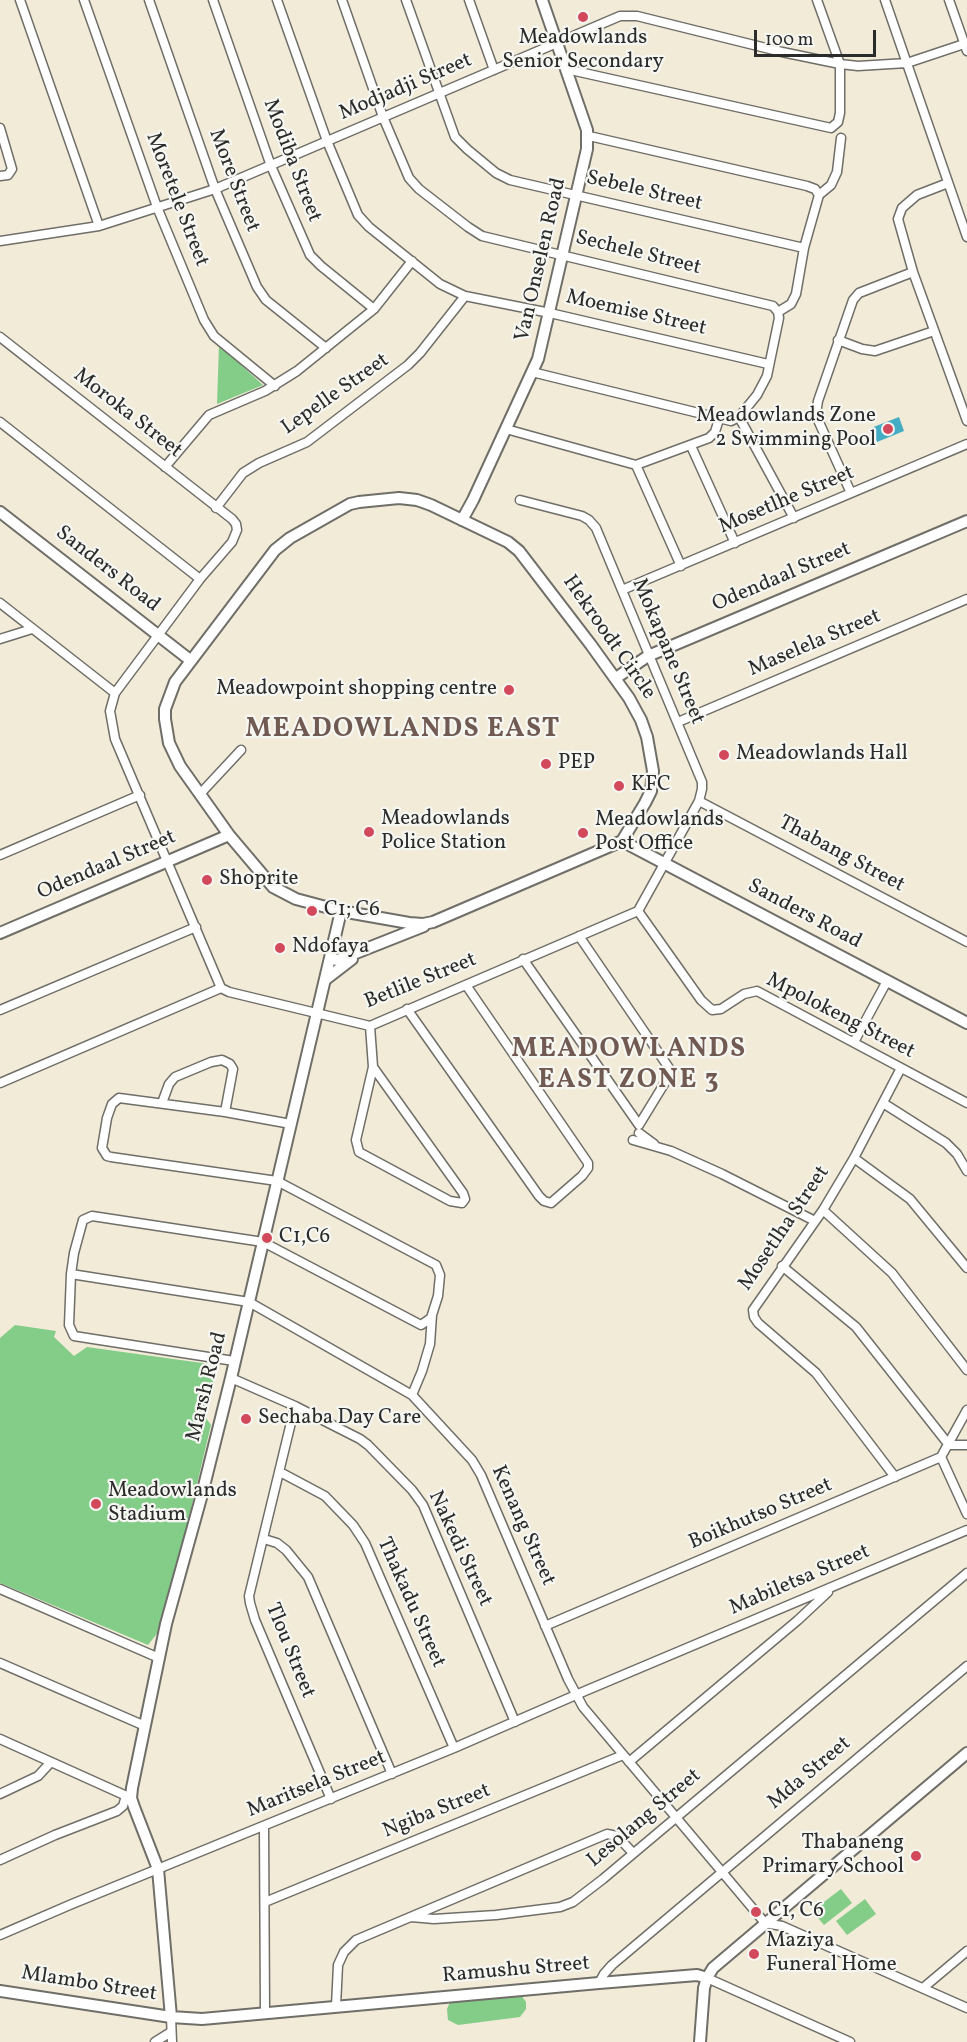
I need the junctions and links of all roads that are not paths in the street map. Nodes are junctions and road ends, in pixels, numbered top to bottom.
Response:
1 (20, 0) edge
2 (84, 0) edge
3 (149, 0) edge
4 (213, 0) edge
5 (277, 0) edge
6 (342, 0) edge
7 (406, 0) edge
8 (469, 0) edge
9 (542, 0) edge
10 (817, 0) edge
11 (885, 0) edge
12 (949, 0) edge
13 (557, 43) junction
14 (966, 46) edge
15 (907, 63) junction
16 (840, 64) junction
17 (566, 69) junction
18 (494, 70) junction
19 (438, 93) junction
20 (383, 117) junction
21 (0, 128) edge
22 (589, 136) junction
23 (841, 138) dead end
24 (327, 141) junction
25 (271, 166) junction
26 (0, 176) edge
27 (948, 183) junction
28 (215, 189) junction
29 (577, 195) junction
30 (819, 195) junction
31 (157, 207) junction
32 (99, 226) junction
33 (967, 237) edge
34 (0, 241) edge
35 (804, 248) junction
36 (564, 254) junction
37 (412, 261) junction
38 (913, 272) junction
39 (465, 296) junction
40 (374, 309) junction
41 (778, 312) junction
42 (550, 313) junction
43 (934, 331) junction
44 (0, 337) edge
45 (838, 340) junction
46 (326, 348) junction
47 (768, 364) junction
48 (532, 372) junction
49 (275, 386) junction
50 (739, 417) junction
51 (719, 419) junction
52 (967, 421) edge
53 (0, 422) edge
54 (506, 429) junction
55 (967, 444) edge
56 (691, 446) junction
57 (636, 465) junction
58 (165, 467) junction
59 (850, 494) junction
60 (520, 500) dead end
61 (216, 508) junction
62 (0, 512) edge
63 (794, 518) junction
64 (462, 520) junction
65 (967, 521) edge
66 (735, 543) junction
67 (681, 566) junction
68 (200, 579) junction
69 (622, 590) junction
70 (967, 599) edge
71 (0, 603) edge
72 (32, 629) junction
73 (159, 635) junction
74 (0, 639) edge
75 (648, 656) junction
76 (190, 660) junction
77 (616, 678) junction
78 (115, 693) junction
79 (678, 722) junction
80 (241, 750) dead end
81 (200, 794) junction
82 (140, 795) junction
83 (699, 801) junction
84 (230, 835) junction
85 (622, 841) junction
86 (0, 855) edge
87 (168, 861) junction
88 (664, 863) junction
89 (341, 911) junction
90 (638, 911) junction
91 (433, 922) junction
92 (195, 927) junction
93 (0, 933) edge
94 (579, 936) junction
95 (967, 942) edge
96 (364, 950) junction
97 (331, 959) junction
98 (523, 959) junction
99 (326, 979) junction
100 (887, 981) junction
101 (466, 985) junction
102 (221, 988) junction
103 (407, 1009) junction
104 (0, 1010) edge
105 (318, 1015) junction
106 (967, 1023) edge
107 (370, 1026) junction
108 (854, 1042) junction
109 (373, 1067) junction
110 (901, 1068) junction
111 (0, 1083) edge
112 (162, 1103) junction
113 (884, 1103) junction
114 (967, 1103) edge
115 (225, 1112) junction
116 (291, 1124) junction
117 (637, 1133) junction
118 (854, 1158) junction
119 (967, 1170) edge
120 (277, 1181) junction
121 (823, 1210) junction
122 (813, 1220) junction
123 (263, 1242) junction
124 (782, 1266) junction
125 (967, 1268) edge
126 (71, 1274) junction
127 (249, 1302) junction
128 (432, 1314) junction
129 (234, 1361) junction
130 (967, 1370) edge
131 (231, 1378) junction
132 (412, 1395) junction
133 (295, 1406) junction
134 (967, 1410) edge
135 (949, 1445) junction
136 (967, 1445) edge
137 (941, 1457) junction
138 (280, 1472) junction
139 (894, 1477) junction
140 (967, 1514) edge
141 (967, 1530) edge
142 (264, 1539) junction
143 (967, 1573) edge
144 (832, 1587) junction
145 (0, 1589) edge
146 (545, 1626) junction
147 (159, 1658) junction
148 (0, 1664) edge
149 (647, 1666) joint
150 (967, 1666) edge
151 (576, 1696) junction
152 (515, 1722) junction
153 (144, 1726) junction
154 (0, 1739) edge
155 (454, 1748) junction
156 (967, 1753) edge
157 (626, 1758) junction
158 (51, 1761) junction
159 (392, 1774) junction
160 (0, 1794) edge
161 (129, 1797) junction
162 (331, 1799) junction
163 (675, 1817) junction
164 (264, 1826) junction
165 (633, 1853) junction
166 (0, 1860) edge
167 (158, 1869) junction
168 (721, 1872) junction
169 (265, 1902) junction
170 (411, 1917) junction
171 (765, 1923) junction
172 (0, 1935) edge
173 (967, 1951) edge
174 (707, 1978) junction
175 (599, 1983) junction
176 (923, 1988) junction
177 (0, 1991) edge
178 (336, 2006) junction
179 (967, 2008) edge
180 (265, 2013) junction
181 (171, 2017) junction
182 (171, 2037) edge
183 (155, 2042) edge
184 (700, 2042) edge
185 (850, 2042) edge

1 - 32 street
2 - 31 street, Moretele Street
3 - 28 street, More Street
4 - 25 street, Modiba Street
5 - 24 street, Moemise Street
6 - 20 street, Sechele Street
7 - 19 street, Sebele Street
8 - 18 street
9 - 13 street
10 - 16 street
11 - 15 street
12 - 14 street
13 - 16 street, Modjadji Street
13 - 17 street
13 - 18 street, Modjadji Street
14 - 15 street, Modjadji Street
15 - 16 street, Modjadji Street
15 - 27 street
16 - 17 street
17 - 22 street
18 - 19 street, Modjadji Street
19 - 20 street, Modjadji Street
19 - 29 street, Sebele Street
20 - 24 street, Modjadji Street
20 - 36 street, Sechele Street
21 - 26 street
22 - 29 street, Van Onselen Road
22 - 30 street
23 - 30 street
24 - 25 street, Modjadji Street
24 - 37 street, Moemise Street
25 - 28 street, Modjadji Street
25 - 40 street, Modiba Street
27 - 33 street
27 - 38 street
28 - 31 street, Modjadji Street
28 - 46 street, More Street
29 - 35 street, Sebele Street
29 - 36 street, Van Onselen Road
30 - 35 street
31 - 32 street, Modjadji Street
31 - 49 street, Moretele Street
32 - 34 street, Modjadji Street
35 - 41 street
36 - 41 street, Sechele Street
36 - 42 street, Van Onselen Road
37 - 39 street, Moemise Street
37 - 40 street
38 - 43 street
38 - 45 street
39 - 42 street, Moemise Street
39 - 61 street, Lepelle Street
40 - 46 street
41 - 47 street
42 - 47 street, Moemise Street
42 - 48 street, Van Onselen Road
43 - 45 street
43 - 52 street
44 - 58 street, Moroka Street
45 - 59 street
46 - 49 street
47 - 50 street
48 - 51 street
48 - 54 street, Van Onselen Road
49 - 58 street
50 - 51 street
50 - 63 street
51 - 56 street
53 - 68 street
54 - 57 street
54 - 64 street, Van Onselen Road
55 - 59 street, Mosetlhe Street
56 - 57 street
56 - 66 street
57 - 67 street
58 - 61 street, Moroka Street
59 - 63 street, Mosetlhe Street
60 - 69 street, Mokapane Street
61 - 68 street, Moroka Street
62 - 73 street, Sanders Road
63 - 66 street, Mosetlhe Street
64 - 76 street, Hekroodt Circle
64 - 77 street, Hekroodt Circle
65 - 75 street, Odendaal Street
66 - 67 street, Mosetlhe Street
67 - 69 street, Mosetlhe Street
68 - 73 street
69 - 75 street, Mokapane Street
70 - 79 street, Maselela Street
71 - 72 street
72 - 74 street
72 - 78 street
73 - 76 street, Sanders Road
73 - 78 street
75 - 77 street, Odendaal Street
75 - 79 street, Mokapane Street
76 - 81 street, Hekroodt Circle
77 - 85 street, Hekroodt Circle
78 - 82 street
79 - 83 street, Mokapane Street
80 - 81 street
81 - 84 street, Hekroodt Circle
82 - 86 street
82 - 87 street
83 - 88 street
83 - 95 street, Thabang Street
84 - 87 street, Odendaal Street
84 - 89 street, Hekroodt Circle
85 - 88 street, Sanders Road
85 - 91 street, Hekroodt Circle
87 - 92 street
87 - 93 street, Odendaal Street
88 - 90 street
88 - 100 street, Sanders Road
89 - 91 street, Hekroodt Circle
89 - 97 street, Marsh Road
90 - 94 street, Betlile Street
90 - 108 street, Mpolokeng Street
91 - 96 street
92 - 102 street
92 - 104 street
94 - 98 street, Betlile Street
94 - 117 street
96 - 97 street
96 - 99 street
97 - 99 street, Marsh Road
98 - 101 street, Betlile Street
98 - 117 street
99 - 105 street, Marsh Road
100 - 106 street, Sanders Road
100 - 108 street
101 - 103 street, Betlile Street
101 - 103 street
102 - 105 street, Betlile Street
102 - 111 street
103 - 107 street, Betlile Street
105 - 107 street, Betlile Street
105 - 116 street, Marsh Road
107 - 109 street
108 - 110 street, Mpolokeng Street
109 - 109 street
110 - 113 street, Mosetlha Street
110 - 114 street, Mpolokeng Street
112 - 115 street
112 - 115 street
112 - 120 street
113 - 118 street, Mosetlha Street
113 - 119 street
115 - 116 street
116 - 120 street, Marsh Road
117 - 122 street
118 - 121 street, Mosetlha Street
118 - 125 street
120 - 123 street, Marsh Road
120 - 128 street
121 - 122 street, Mosetlha Street
121 - 130 street
122 - 124 street, Mosetlha Street
123 - 126 street
123 - 127 street, Marsh Road
123 - 128 street
124 - 135 street
124 - 139 street, Mosetlha Street
126 - 127 street
126 - 129 street
127 - 129 street, Marsh Road
127 - 132 street, Kenang Street
128 - 132 street
129 - 131 street, Marsh Road
131 - 133 street, Nakedi Street
131 - 147 street, Marsh Road
132 - 146 street, Kenang Street
133 - 138 street, Tlou Street
133 - 152 street, Nakedi Street
134 - 135 street
135 - 136 street
135 - 137 street
137 - 139 street, Boikhutso Street
137 - 140 street
138 - 142 street, Tlou Street
138 - 155 street, Thakadu Street
139 - 146 street, Boikhutso Street
141 - 144 street, Mabiletsa Street
142 - 159 street
142 - 162 street, Tlou Street
143 - 163 street, Lesolang Street
144 - 149 street, Mabiletsa Street
144 - 157 street, Ngiba Street
145 - 147 street
146 - 151 street, Kenang Street
147 - 153 street, Marsh Road
148 - 153 street
149 - 151 street, Maritsela Street
150 - 168 street, Mda Street
151 - 152 street, Maritsela Street
151 - 157 street, Kenang Street
152 - 155 street, Maritsela Street
153 - 161 street, Marsh Road
154 - 158 street
155 - 159 street, Maritsela Street
156 - 171 street
157 - 163 street, Kenang Street
157 - 169 street, Ngiba Street
158 - 160 street
158 - 161 street
159 - 162 street, Maritsela Street
161 - 166 street
161 - 167 street
162 - 164 street, Maritsela Street
163 - 165 street, Lesolang Street
163 - 168 street, Kenang Street
164 - 167 street, Maritsela Street
164 - 169 street
165 - 170 street, Lesolang Street
165 - 170 street
167 - 172 street, Maritsela Street
167 - 181 street
168 - 171 street, Kenang Street
168 - 175 street, Mda Street
169 - 180 street
170 - 178 street, Lesolang Street
171 - 174 street
171 - 176 street
173 - 176 street
174 - 175 street, Ramushu Street
174 - 184 street
174 - 185 street, Ramushu Street
175 - 178 street, Ramushu Street
176 - 179 street
177 - 181 street, Mlambo Street
178 - 180 street, Ramushu Street
180 - 181 street, Ramushu Street
181 - 182 street
182 - 183 street

